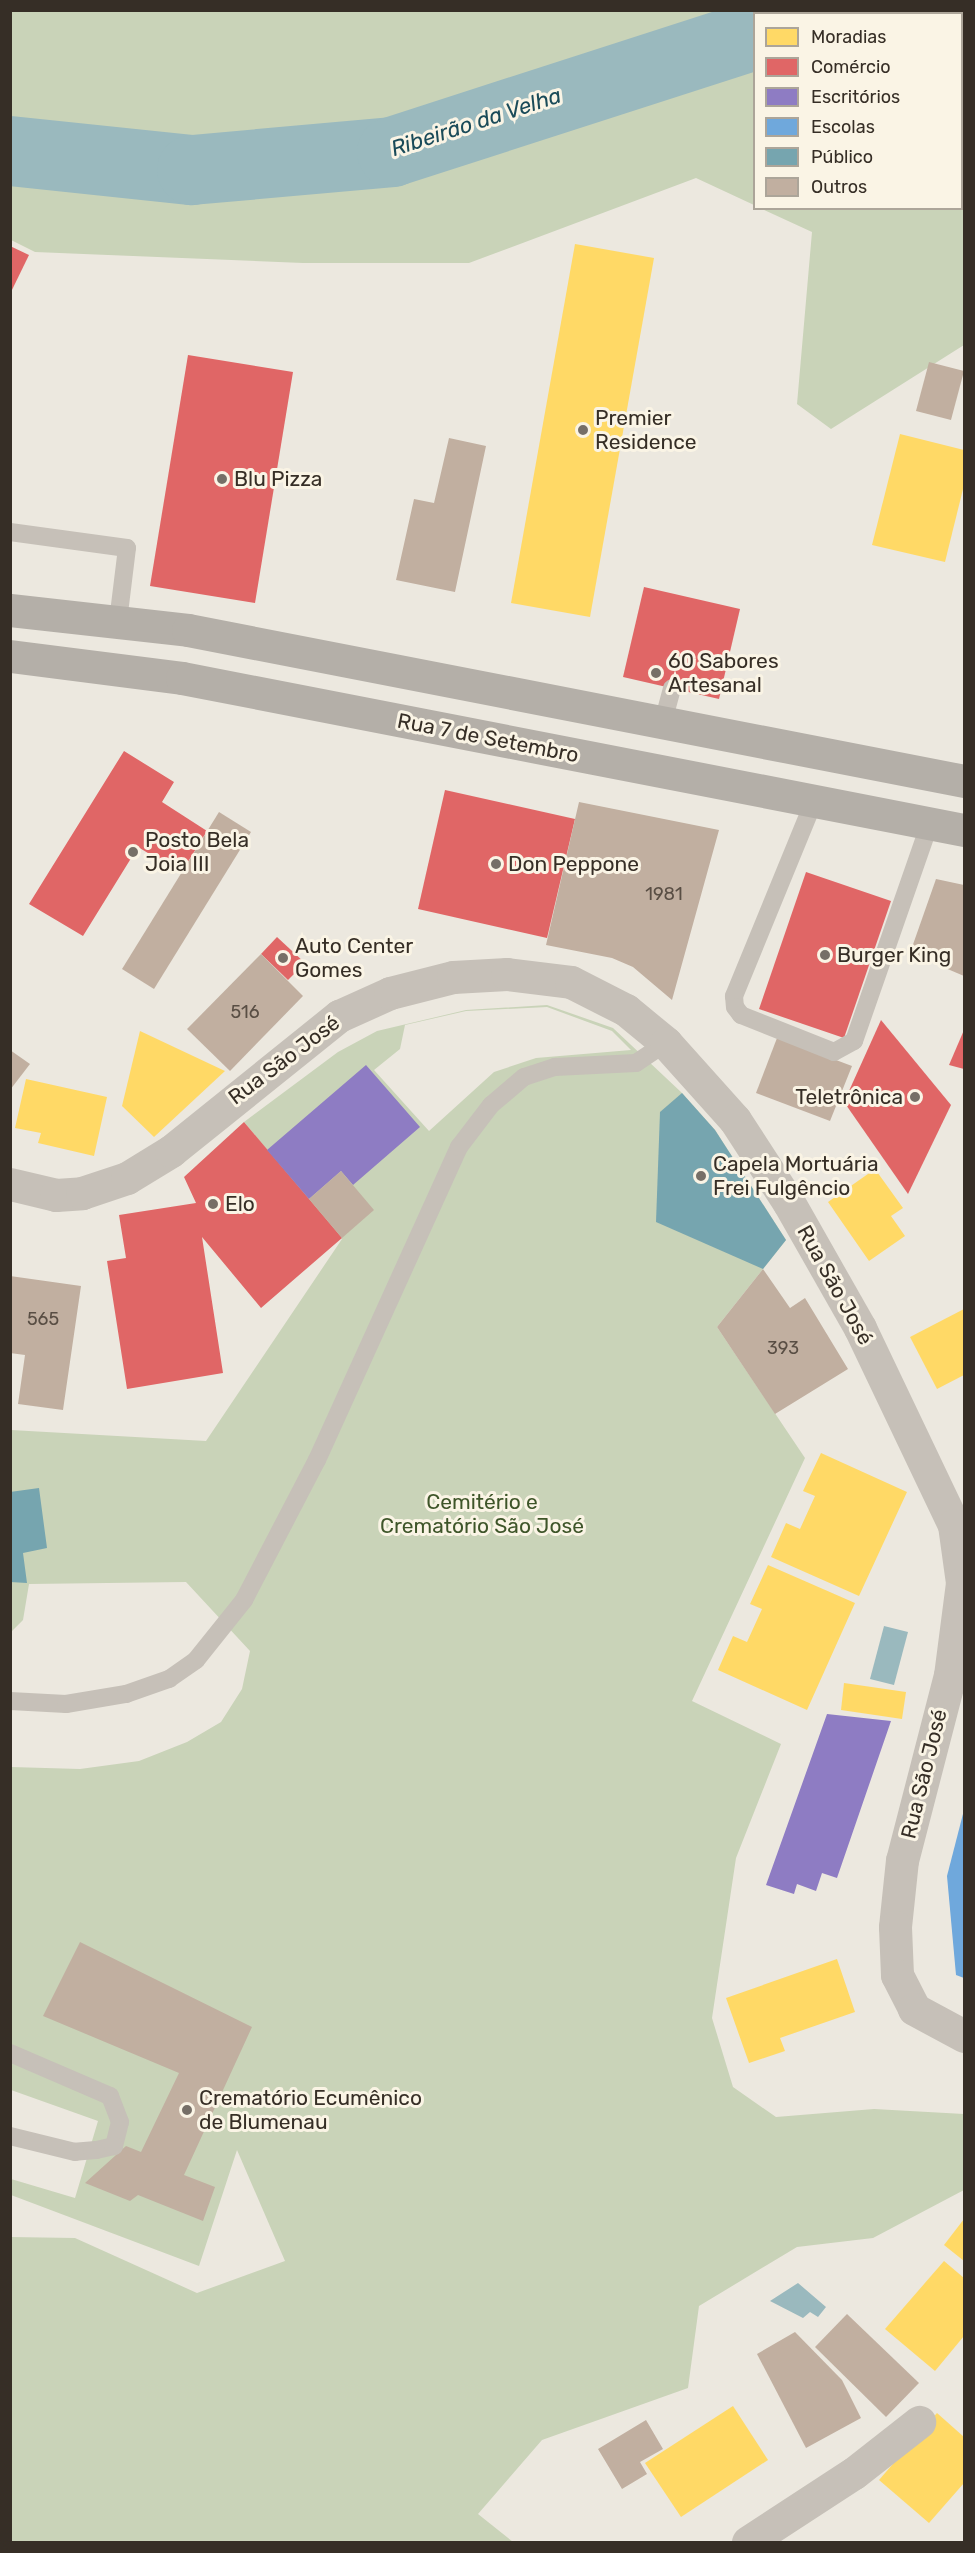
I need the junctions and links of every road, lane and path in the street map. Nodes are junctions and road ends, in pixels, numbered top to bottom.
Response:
1 (10, 532) edge
2 (10, 610) edge
3 (118, 621) junction
4 (10, 656) edge
5 (672, 688) dead end
6 (663, 722) junction
7 (964, 781) edge
8 (814, 801) junction
9 (930, 823) junction
10 (964, 830) edge
11 (666, 1043) junction
12 (10, 1184) edge
13 (10, 1701) edge
14 (964, 2036) edge
15 (10, 2053) edge
16 (10, 2136) edge
17 (919, 2422) dead end
18 (748, 2542) edge

1 - 3 lane
2 - 3 main road
3 - 6 main road
4 - 8 main road, Rua 7 de Setembro
5 - 6 lane
6 - 7 main road
8 - 9 main road, Rua 7 de Setembro
8 - 9 lane
9 - 10 main road, Rua 7 de Setembro
11 - 12 street, Rua São José
11 - 13 lane
11 - 14 street, Rua São José
15 - 16 lane
17 - 18 street

